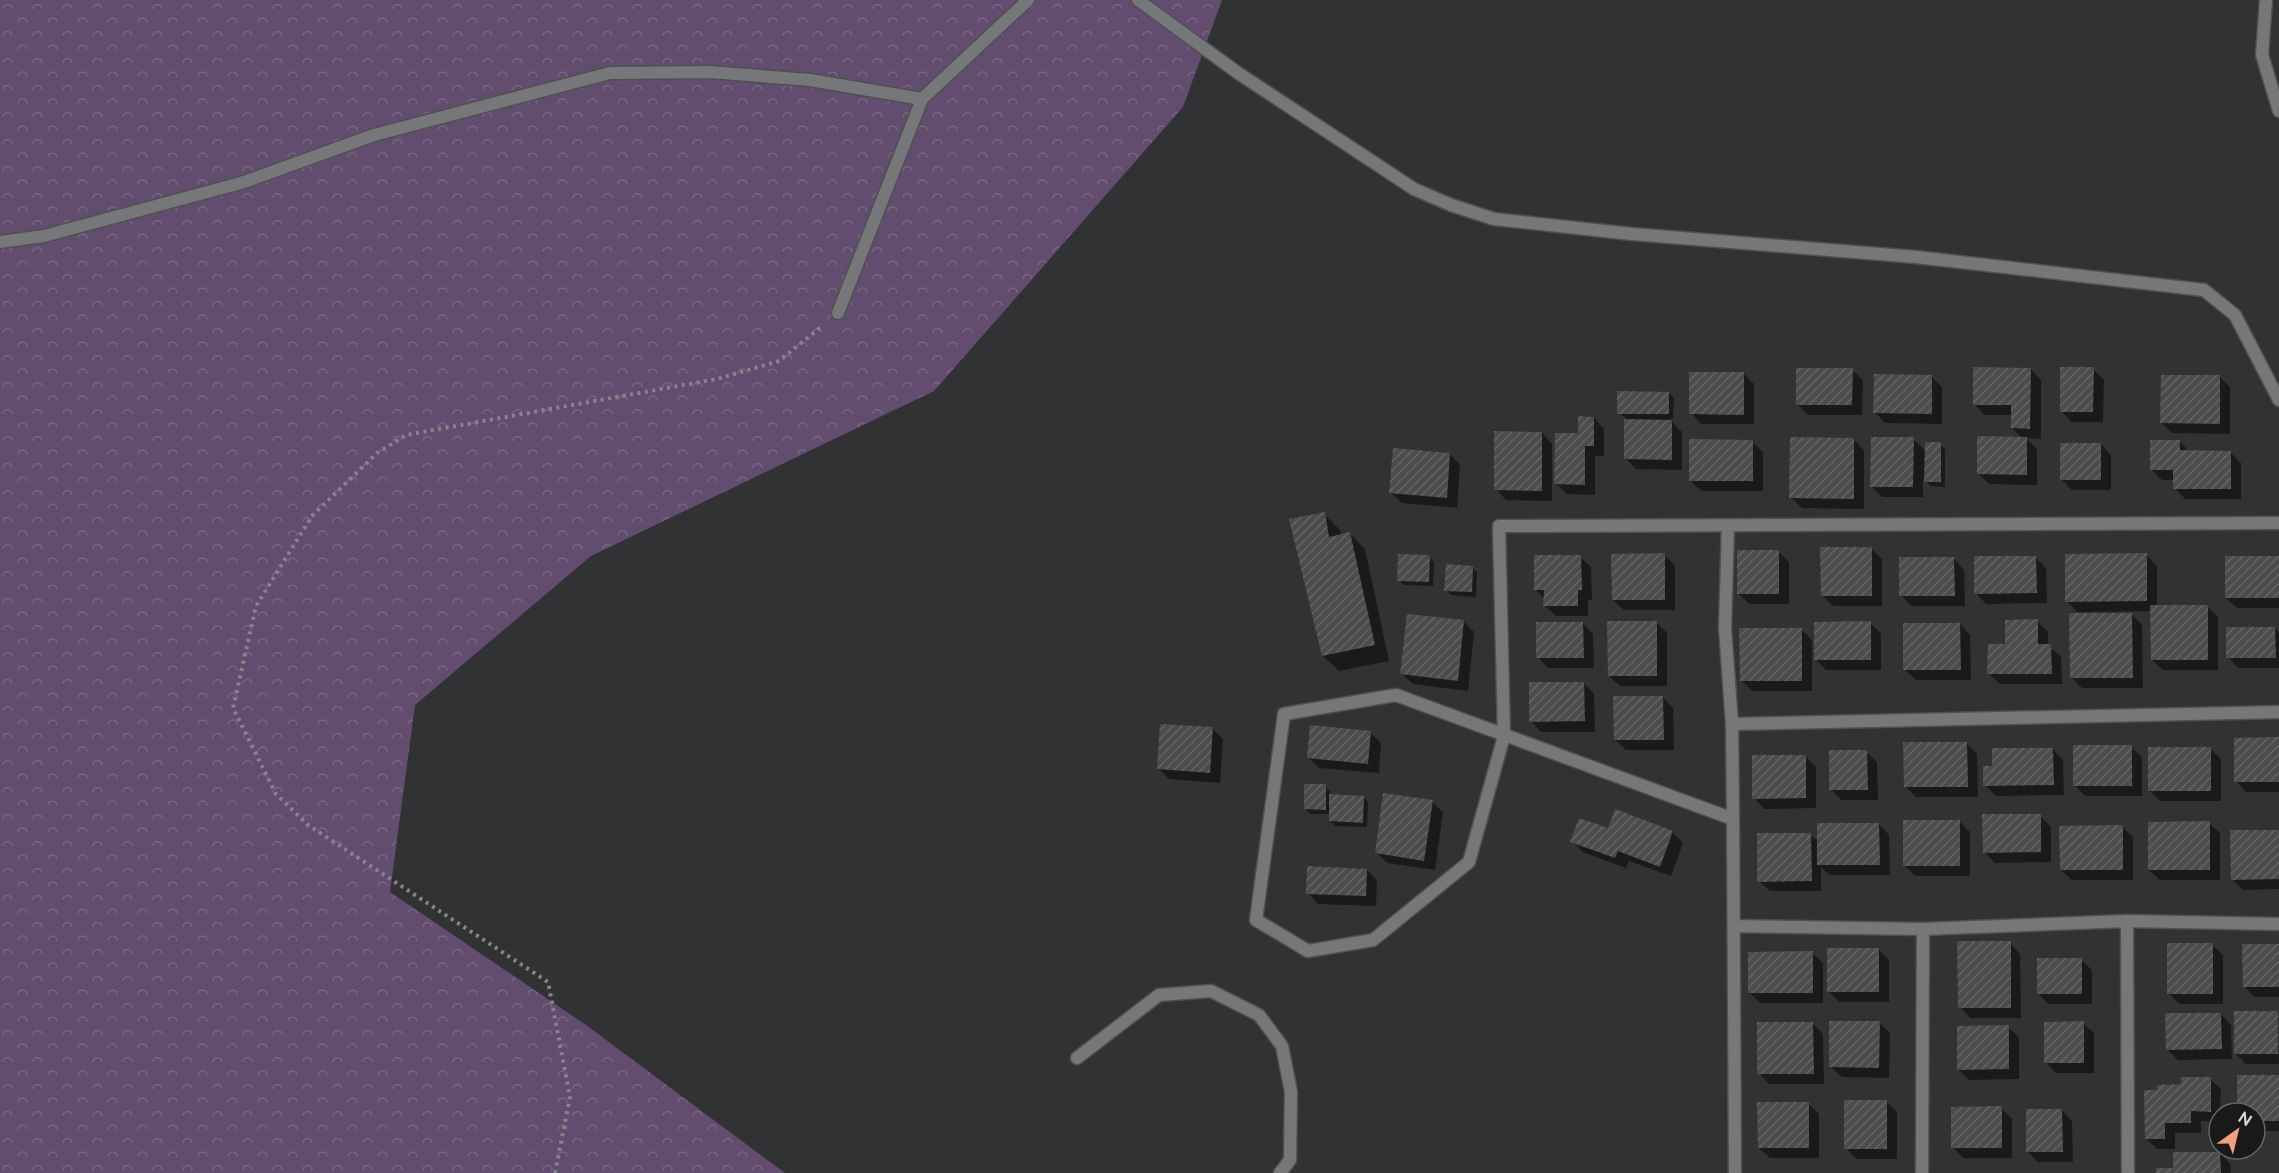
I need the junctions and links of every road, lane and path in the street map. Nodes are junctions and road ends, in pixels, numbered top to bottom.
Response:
1 (1028, 0) edge
2 (1138, 0) edge
3 (2266, 0) edge
4 (922, 99) junction
5 (2279, 111) edge
6 (0, 243) edge
7 (838, 313) joint
8 (2279, 400) edge
9 (2279, 523) edge
10 (1728, 525) junction
11 (2279, 712) edge
12 (1732, 724) junction
13 (1504, 736) junction
14 (1733, 819) junction
15 (2127, 921) junction
16 (2279, 924) edge
17 (1734, 926) junction
18 (1923, 929) junction
19 (1077, 1058) dead end
20 (555, 1173) edge
21 (1280, 1173) edge
22 (1735, 1173) edge
23 (1922, 1173) edge
24 (2128, 1173) edge

1 - 4 street
2 - 8 street
3 - 5 street
4 - 6 street
4 - 7 street
7 - 20 path
9 - 10 street
10 - 12 street
10 - 13 street
11 - 12 street
12 - 14 street
13 - 13 street
13 - 14 street
14 - 17 street
15 - 16 street
15 - 18 street
15 - 24 street
17 - 18 street
17 - 22 street
18 - 23 street
19 - 21 street

